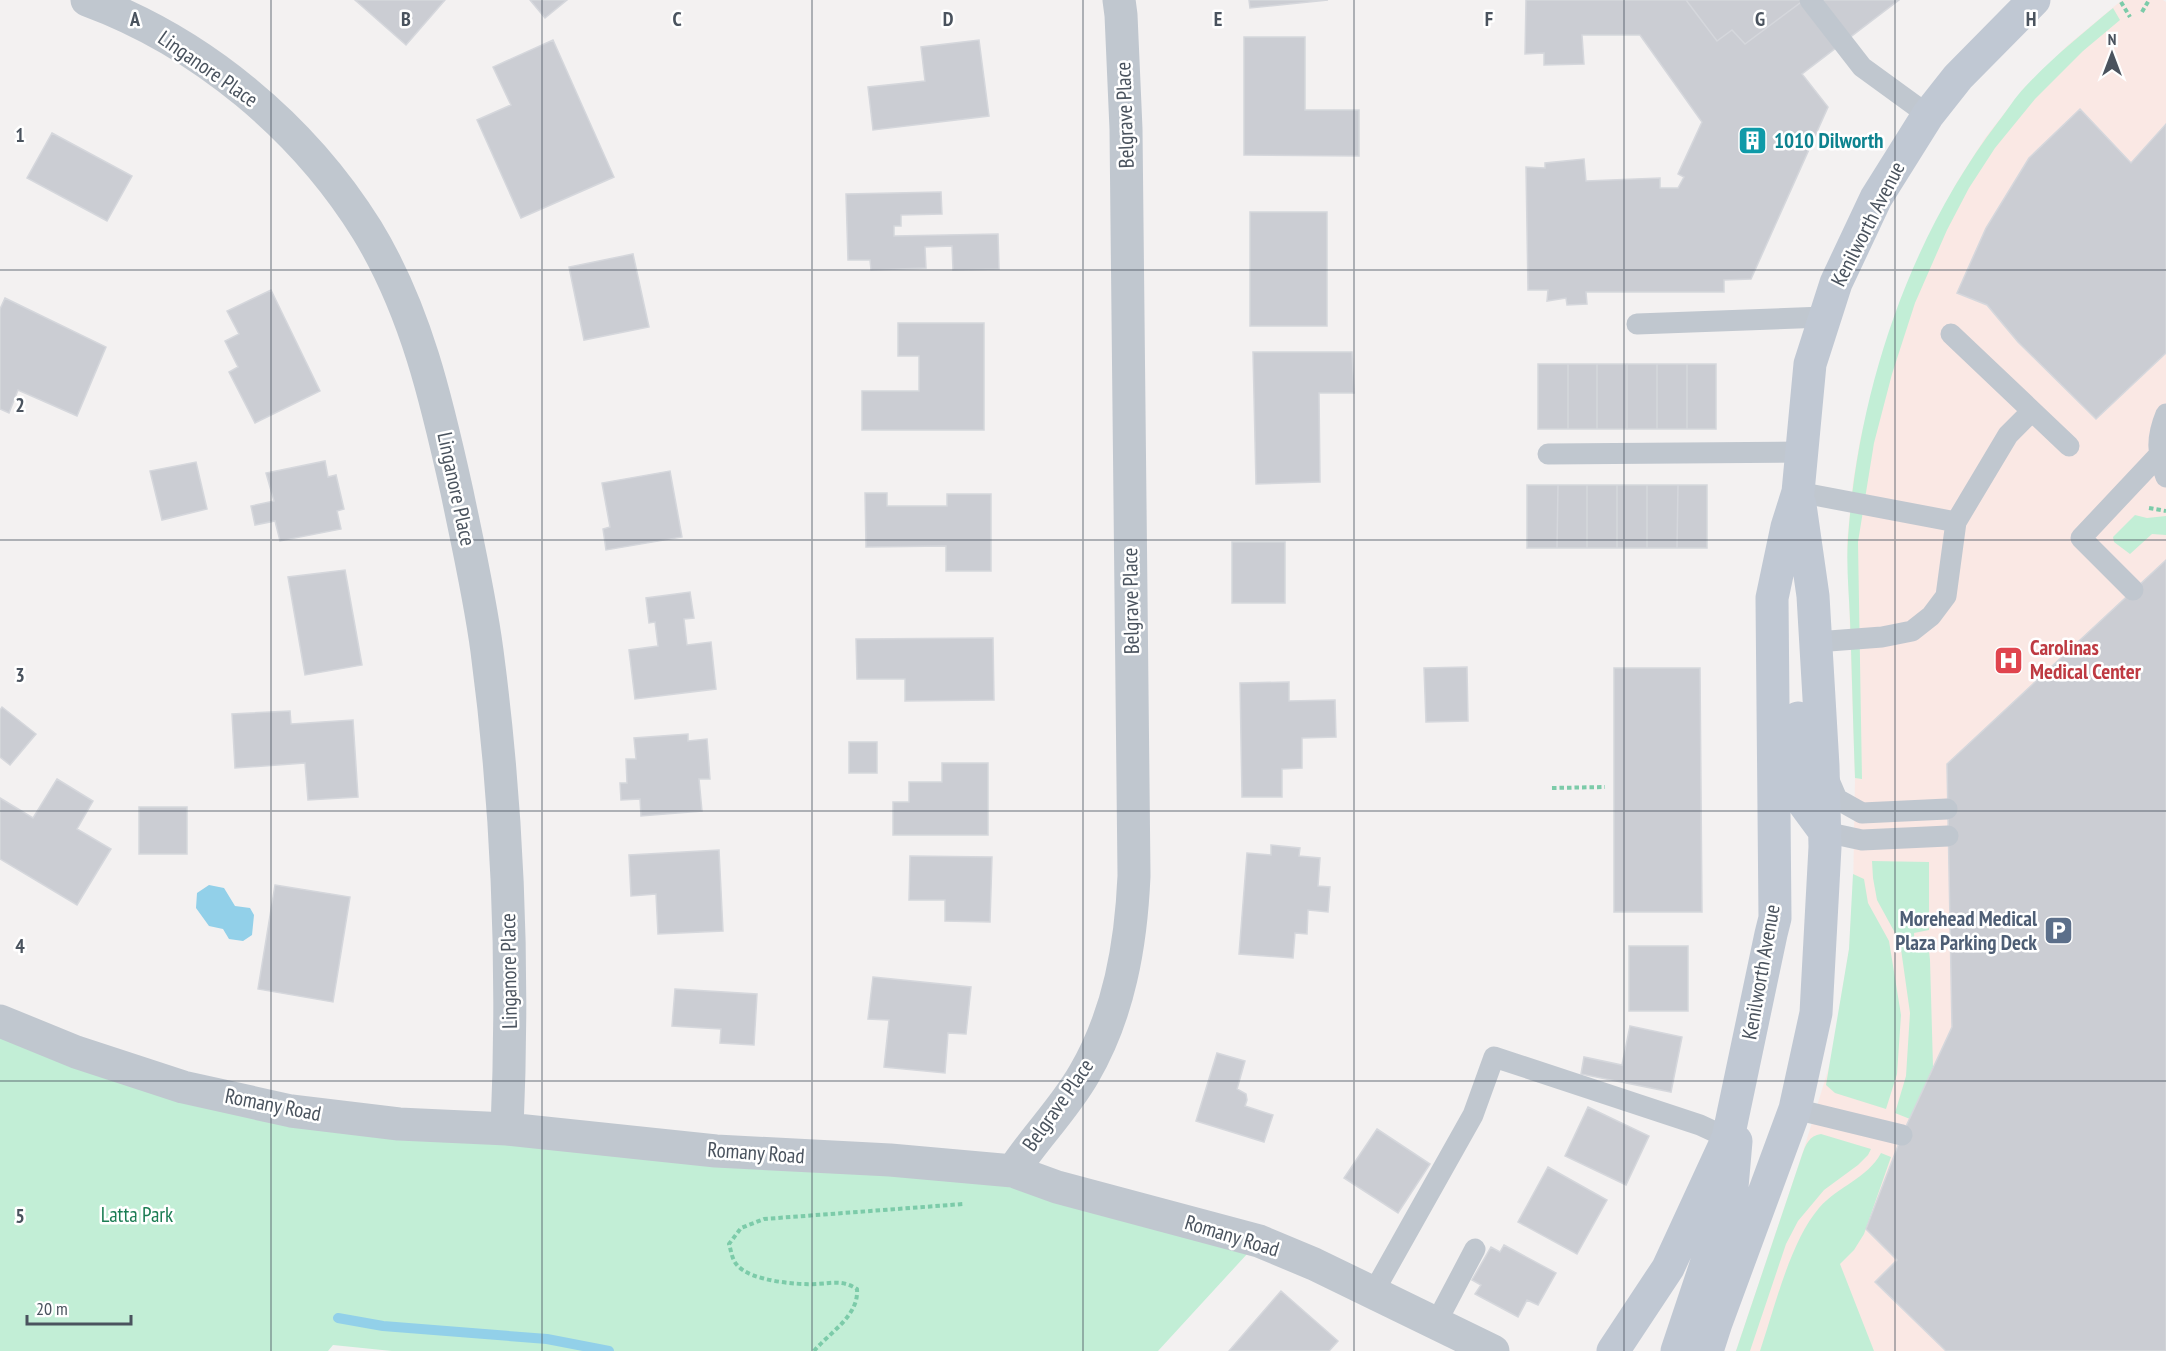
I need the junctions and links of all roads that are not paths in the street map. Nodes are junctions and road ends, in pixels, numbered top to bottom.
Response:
1 (87, 0) edge
2 (1119, 0) edge
3 (1810, 0) edge
4 (2034, 0) edge
5 (1928, 115) junction
6 (1824, 317) junction
7 (1637, 324) dead end
8 (1951, 334) dead end
9 (2032, 411) junction
10 (2166, 414) edge
11 (2069, 446) dead end
12 (1801, 452) junction
13 (1548, 454) dead end
14 (2159, 454) junction
15 (2166, 477) edge
16 (1798, 492) junction
17 (1956, 522) junction
18 (1787, 527) junction
19 (2133, 590) dead end
20 (1816, 642) junction
21 (1823, 765) junction
22 (1947, 809) dead end
23 (1825, 832) junction
24 (1948, 836) dead end
25 (0, 1021) edge
26 (1741, 1082) junction
27 (1795, 1109) junction
28 (507, 1129) junction
29 (1902, 1136) dead end
30 (1728, 1138) junction
31 (1013, 1171) junction
32 (1476, 1249) dead end
33 (1374, 1293) junction
34 (1436, 1323) junction
35 (1493, 1351) edge
36 (1613, 1351) edge
37 (1677, 1351) edge
38 (1707, 1351) edge

1 - 28 street, Linganore Place
2 - 31 street, Belgrave Place
3 - 5 lane
4 - 5 main road, Kenilworth Avenue
5 - 6 main road, Kenilworth Avenue
6 - 7 lane
6 - 12 main road, Kenilworth Avenue
8 - 9 lane
9 - 11 lane
9 - 17 lane
10 - 14 lane
12 - 13 lane
12 - 16 main road, Kenilworth Avenue
14 - 15 lane
14 - 19 lane
16 - 17 lane
16 - 18 main road, Kenilworth Avenue
16 - 20 main road, Kenilworth Avenue
17 - 20 lane
18 - 23 main road
18 - 26 main road, Kenilworth Avenue
20 - 21 main road, Kenilworth Avenue
21 - 22 lane
21 - 23 main road, Kenilworth Avenue
23 - 24 lane
23 - 27 main road, Kenilworth Avenue
25 - 28 street, Romany Road
26 - 30 main road, Kenilworth Avenue
26 - 37 main road
27 - 29 lane
27 - 38 main road, Kenilworth Avenue
28 - 31 street, Romany Road
30 - 33 lane
30 - 36 main road, Kenilworth Avenue
31 - 33 street, Romany Road
32 - 34 lane
33 - 34 street, Romany Road
34 - 35 street, Romany Road

